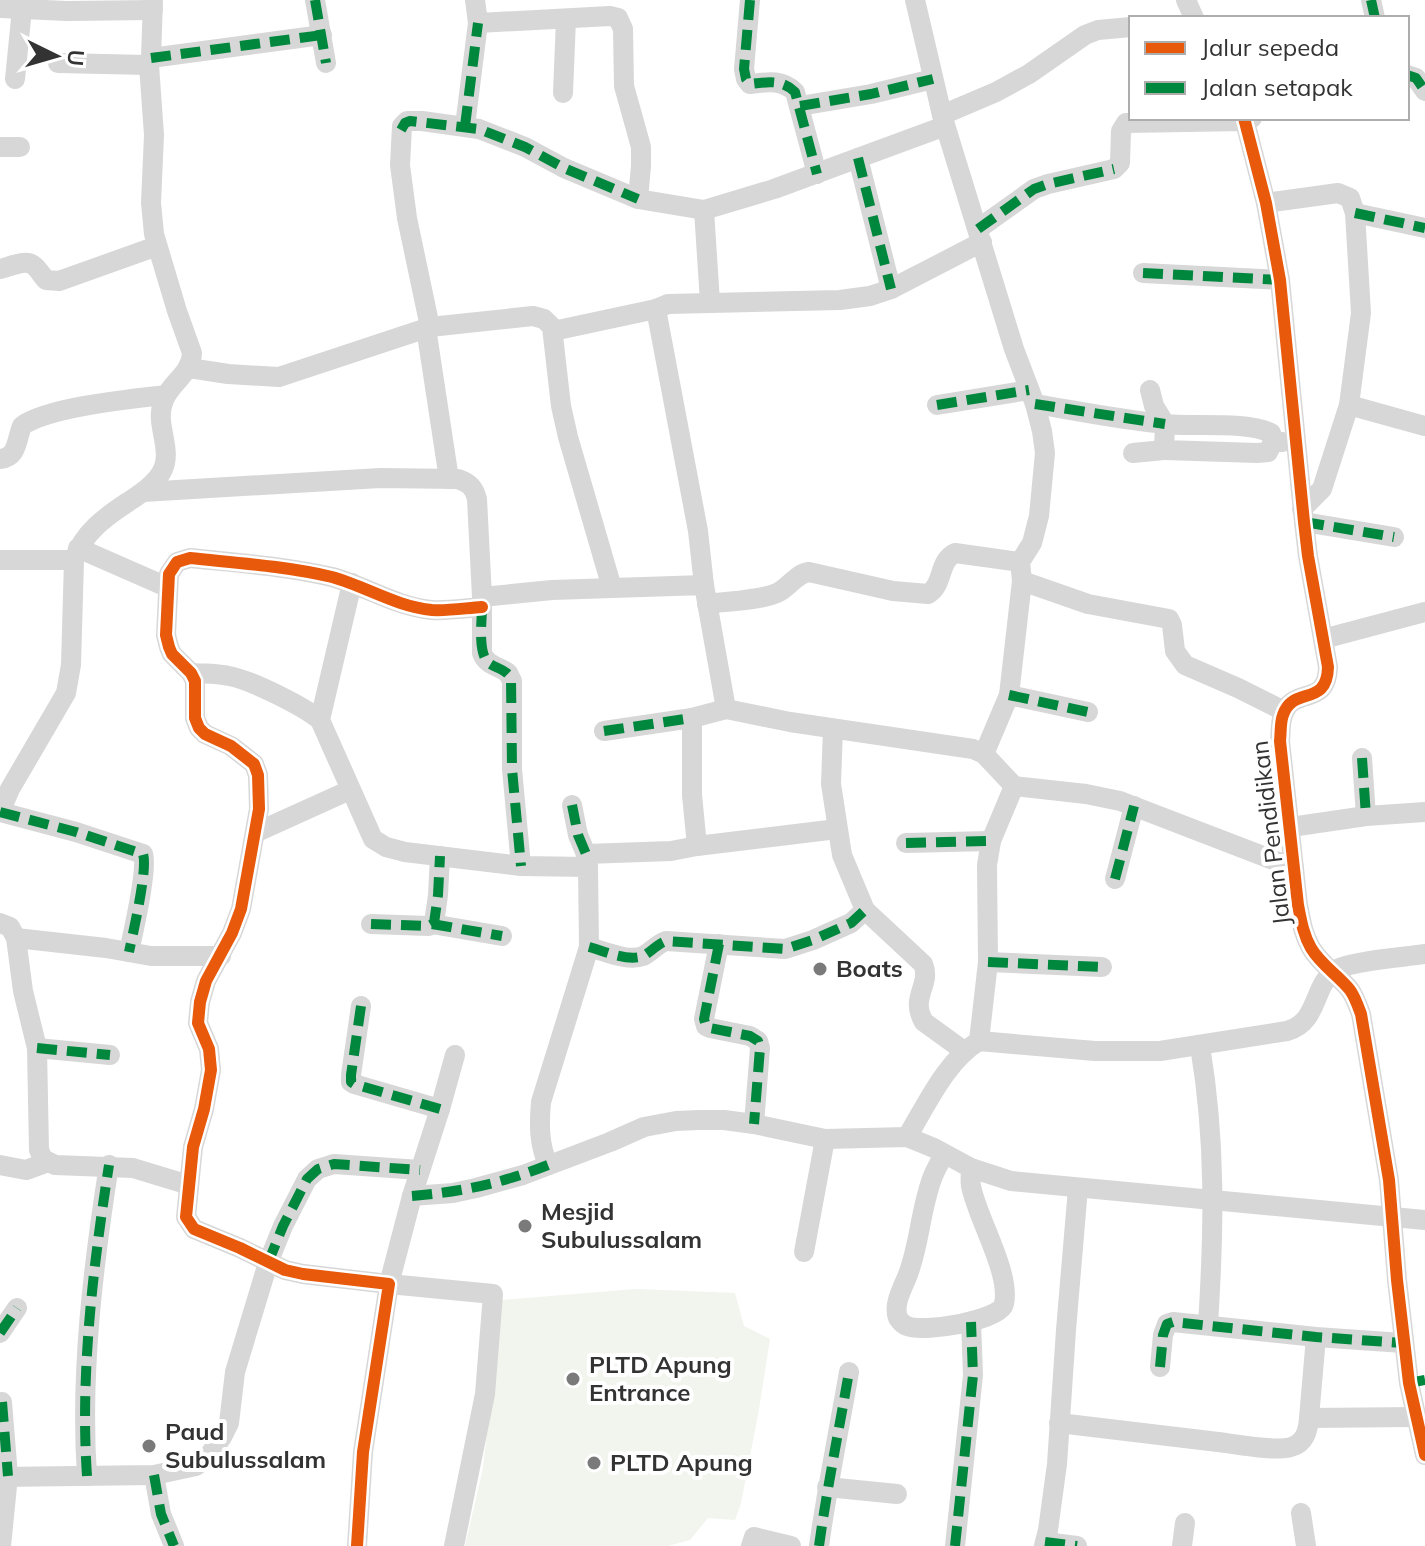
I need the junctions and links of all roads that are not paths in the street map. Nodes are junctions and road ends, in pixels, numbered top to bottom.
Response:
1 (315, 0) edge
2 (475, 0) edge
3 (750, 0) edge
4 (915, 0) edge
5 (153, 5) edge
6 (0, 8) edge
7 (22, 9) junction
8 (566, 19) junction
9 (478, 23) junction
10 (1129, 27) edge
11 (322, 35) junction
12 (150, 61) junction
13 (58, 63) dead end
14 (326, 63) dead end
15 (1409, 76) edge
16 (15, 79) dead end
17 (933, 79) junction
18 (1425, 91) edge
19 (563, 93) dead end
20 (800, 106) junction
21 (943, 120) junction
22 (1217, 120) edge
23 (1247, 120) edge
24 (465, 126) junction
25 (858, 158) junction
26 (817, 174) junction
27 (638, 199) junction
28 (1266, 203) junction
29 (704, 210) junction
30 (1355, 213) junction
31 (1425, 228) edge
32 (980, 235) junction
33 (157, 246) junction
34 (0, 269) edge
35 (1143, 273) dead end
36 (1280, 280) junction
37 (891, 289) junction
38 (710, 302) junction
39 (656, 309) junction
40 (428, 328) junction
41 (553, 331) junction
42 (189, 368) junction
43 (1150, 390) dead end
44 (166, 395) junction
45 (1032, 397) junction
46 (937, 405) dead end
47 (1349, 405) junction
48 (1165, 424) junction
49 (1425, 426) edge
50 (1273, 442) junction
51 (1296, 442) junction
52 (1164, 450) junction
53 (1133, 453) dead end
54 (0, 459) edge
55 (449, 479) junction
56 (143, 492) junction
57 (1303, 516) junction
58 (1394, 537) dead end
59 (76, 554) junction
60 (0, 560) edge
61 (1021, 572) junction
62 (352, 583) junction
63 (167, 587) junction
64 (612, 588) junction
65 (705, 594) junction
66 (482, 602) junction
67 (1425, 612) edge
68 (1323, 639) junction
69 (191, 673) junction
70 (1009, 695) junction
71 (726, 709) junction
72 (1284, 711) junction
73 (1088, 712) dead end
74 (692, 718) junction
75 (320, 720) junction
76 (833, 729) junction
77 (604, 731) dead end
78 (984, 754) junction
79 (1362, 758) dead end
80 (1014, 786) junction
81 (350, 790) junction
82 (572, 805) dead end
83 (1134, 806) junction
84 (1425, 812) edge
85 (1366, 816) junction
86 (1291, 827) junction
87 (837, 829) junction
88 (255, 833) junction
89 (991, 841) junction
90 (906, 843) dead end
91 (697, 846) junction
92 (440, 856) junction
93 (587, 861) junction
94 (521, 866) junction
95 (1294, 868) junction
96 (1115, 879) dead end
97 (865, 910) junction
98 (0, 923) edge
99 (371, 924) dead end
100 (432, 924) junction
101 (502, 936) dead end
102 (16, 938) junction
103 (719, 944) junction
104 (589, 947) junction
105 (129, 952) junction
106 (1425, 954) edge
107 (221, 956) junction
108 (988, 962) junction
109 (1102, 967) dead end
110 (1332, 973) junction
111 (361, 1006) dead end
112 (972, 1046) junction
113 (1200, 1046) junction
114 (37, 1048) junction
115 (110, 1055) dead end
116 (455, 1055) dead end
117 (440, 1109) junction
118 (754, 1124) junction
119 (907, 1137) junction
120 (825, 1139) junction
121 (944, 1154) junction
122 (48, 1162) junction
123 (0, 1165) edge
124 (109, 1165) junction
125 (548, 1165) junction
126 (971, 1168) junction
127 (420, 1170) junction
128 (189, 1185) junction
129 (1078, 1188) junction
130 (412, 1196) junction
131 (1214, 1200) junction
132 (1393, 1217) junction
133 (1425, 1220) edge
134 (804, 1252) dead end
135 (268, 1263) junction
136 (389, 1284) junction
137 (17, 1308) dead end
138 (971, 1322) junction
139 (1208, 1325) junction
140 (0, 1333) edge
141 (1316, 1337) junction
142 (1403, 1343) junction
143 (1160, 1367) dead end
144 (849, 1372) dead end
145 (1417, 1381) edge
146 (2, 1402) edge
147 (1416, 1417) junction
148 (1309, 1418) junction
149 (1059, 1423) junction
150 (1425, 1455) edge
151 (154, 1475) junction
152 (4, 1476) edge
153 (87, 1476) junction
154 (827, 1487) junction
155 (897, 1494) dead end
156 (1301, 1513) dead end
157 (1185, 1523) dead end
158 (1044, 1544) edge
159 (1, 1546) edge
160 (174, 1546) edge
161 (357, 1546) edge
162 (454, 1546) edge
163 (751, 1546) edge
164 (791, 1546) edge
165 (819, 1546) edge
166 (955, 1546) edge
167 (1077, 1546) edge
168 (1182, 1546) edge
169 (1306, 1546) edge

1 - 11 street
2 - 9 street
3 - 20 street
4 - 17 street
5 - 7 street
5 - 12 street
6 - 7 street
7 - 16 street
8 - 9 street
8 - 19 street
8 - 27 street
9 - 24 street
10 - 21 street
11 - 12 street
11 - 14 street
12 - 13 street
12 - 33 street
15 - 18 street
17 - 20 street
17 - 21 street
20 - 26 street
21 - 25 street
21 - 32 street
22 - 32 street
23 - 28 street, Jalan Pendidikan
24 - 27 street
24 - 40 street
25 - 26 street
25 - 37 street
26 - 29 street
27 - 29 street
28 - 30 street
28 - 36 street, Jalan Pendidikan
29 - 38 street
30 - 31 street
30 - 47 street
32 - 37 street
32 - 45 street
33 - 34 street
33 - 42 street
35 - 36 street
36 - 51 street, Jalan Pendidikan
37 - 38 street
38 - 39 street
39 - 41 street
39 - 65 street
40 - 41 street
40 - 42 street
40 - 55 street
41 - 64 street
42 - 44 street
43 - 48 street
44 - 54 street
44 - 56 street
45 - 46 street
45 - 48 street
45 - 61 street
47 - 49 street
47 - 57 street
48 - 50 street
48 - 52 street
50 - 51 street
50 - 52 street
51 - 57 street, Jalan Pendidikan
52 - 53 street
55 - 56 street
55 - 66 street
56 - 59 street
57 - 58 street
57 - 68 street, Jalan Pendidikan
59 - 60 street
59 - 63 street
59 - 105 street
61 - 65 street
61 - 70 street
61 - 72 street
62 - 63 street
62 - 66 street
62 - 75 street
63 - 69 street
64 - 65 street
64 - 66 street
65 - 71 street
66 - 94 street
67 - 68 street
68 - 72 street, Jalan Pendidikan
69 - 75 street
69 - 88 street
70 - 73 street
70 - 78 street
71 - 74 street
71 - 76 street
72 - 86 street, Jalan Pendidikan
74 - 77 street
74 - 91 street
75 - 81 street
76 - 78 street
76 - 87 street
78 - 80 street
79 - 85 street
80 - 83 street
80 - 89 street
81 - 88 street
81 - 92 street
82 - 93 street
83 - 95 street
83 - 96 street
84 - 85 street
85 - 86 street
86 - 95 street, Jalan Pendidikan
87 - 91 street
87 - 97 street
88 - 107 street
89 - 90 street
89 - 108 street
91 - 93 street
92 - 94 street
92 - 100 street
93 - 94 street
93 - 104 street
95 - 110 street, Jalan Pendidikan
97 - 103 street
97 - 112 street
98 - 102 street
99 - 100 street
100 - 101 street
102 - 105 street
102 - 114 street
103 - 104 street
103 - 118 street
104 - 125 street
105 - 107 street
106 - 110 street
107 - 128 street
108 - 109 street
108 - 112 street
110 - 113 street
110 - 132 street, Jalan Pendidikan
111 - 117 street
112 - 113 street
112 - 119 street
113 - 131 street
114 - 115 street
114 - 122 street
116 - 117 street
117 - 127 street
118 - 120 street
118 - 125 street
119 - 120 street
119 - 121 street
120 - 134 street
121 - 126 street
121 - 138 street
122 - 123 street
122 - 124 street
124 - 128 street
124 - 153 street
125 - 130 street
126 - 129 street
126 - 138 street
127 - 130 street
127 - 135 street
128 - 135 street
129 - 131 street
129 - 149 street
130 - 136 street
131 - 132 street
131 - 139 street
132 - 133 street
132 - 142 street, Jalan Pendidikan
135 - 136 street
135 - 151 street
136 - 161 street
136 - 162 street
137 - 140 street
138 - 166 street
139 - 141 street
139 - 143 street
141 - 142 street
141 - 148 street
142 - 145 street, Jalan Pendidikan
144 - 154 street
145 - 147 street, Jalan Pendidikan
146 - 152 street
147 - 148 street
147 - 150 street, Jalan Pendidikan
148 - 149 street
149 - 158 street
151 - 153 street
151 - 160 street
152 - 153 street
152 - 159 street
154 - 155 street
154 - 165 street
156 - 169 street
157 - 168 street
158 - 167 street
163 - 164 street

